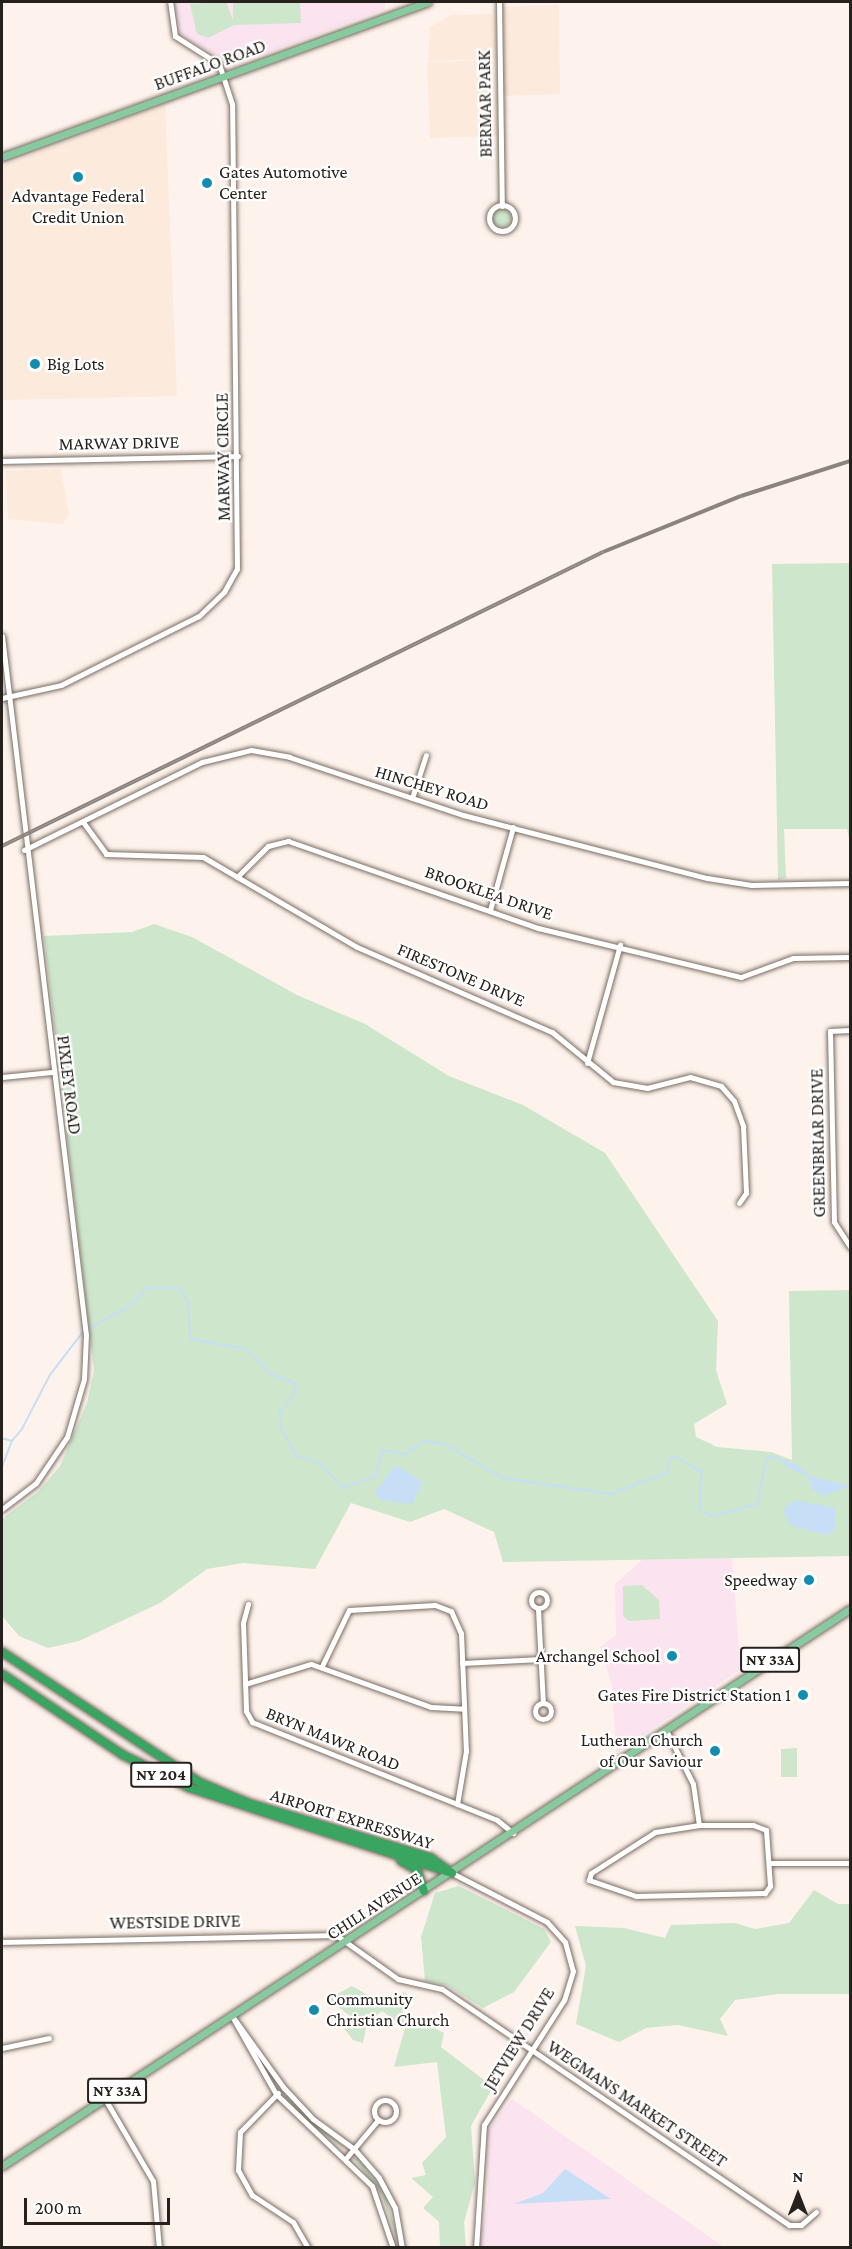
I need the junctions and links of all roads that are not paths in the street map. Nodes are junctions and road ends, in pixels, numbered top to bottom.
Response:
1 (170, 2) edge
2 (428, 2) edge
3 (499, 2) edge
4 (415, 3) edge
5 (224, 76) junction
6 (2, 157) edge
7 (502, 206) junction
8 (238, 456) junction
9 (2, 461) edge
10 (2, 636) edge
11 (5, 697) edge
12 (426, 754) dead end
13 (412, 798) junction
14 (83, 822) junction
15 (513, 827) junction
16 (24, 850) junction
17 (237, 877) junction
18 (850, 883) edge
19 (490, 910) junction
20 (620, 945) junction
21 (850, 957) edge
22 (850, 1030) edge
23 (587, 1063) junction
24 (52, 1072) junction
25 (2, 1077) edge
26 (739, 1203) dead end
27 (850, 1247) edge
28 (2, 1509) edge
29 (248, 1604) dead end
30 (538, 1609) dead end
31 (850, 1609) edge
32 (2, 1652) edge
33 (540, 1659) junction
34 (462, 1663) junction
35 (322, 1666) junction
36 (2, 1674) edge
37 (245, 1684) junction
38 (543, 1703) dead end
39 (464, 1709) junction
40 (666, 1730) junction
41 (457, 1804) junction
42 (699, 1825) junction
43 (513, 1833) junction
44 (381, 1851) junction
45 (770, 1863) junction
46 (850, 1863) edge
47 (452, 1874) junction
48 (424, 1891) junction
49 (348, 1941) junction
50 (2, 1942) edge
51 (232, 2016) junction
52 (49, 2038) dead end
53 (2, 2048) edge
54 (531, 2050) junction
55 (284, 2088) junction
56 (276, 2094) junction
57 (105, 2099) junction
58 (378, 2120) junction
59 (354, 2149) junction
60 (347, 2157) junction
61 (2, 2166) edge
62 (816, 2212) dead end
63 (159, 2247) edge
64 (308, 2247) edge
65 (393, 2247) edge
66 (402, 2247) edge
67 (476, 2247) edge

1 - 5 street
2 - 4 main road, BUFFALO ROAD
3 - 7 street, BERMAR PARK
4 - 5 main road, BUFFALO ROAD
5 - 6 main road, BUFFALO ROAD
5 - 8 street, MARWAY CIRCLE
7 - 7 street
8 - 9 street, MARWAY DRIVE
8 - 11 street, MARWAY CIRCLE
10 - 11 street, PIXLEY ROAD
11 - 16 street, PIXLEY ROAD
12 - 13 street
13 - 14 street, HINCHEY ROAD
13 - 15 street, HINCHEY ROAD
14 - 16 street, HINCHEY ROAD
14 - 17 street, FIRESTONE DRIVE
15 - 18 street, HINCHEY ROAD
15 - 19 street
16 - 24 street, PIXLEY ROAD
17 - 19 street, BROOKLEA DRIVE
17 - 23 street, FIRESTONE DRIVE
19 - 20 street, BROOKLEA DRIVE
20 - 21 street, BROOKLEA DRIVE
20 - 23 street
22 - 27 street, GREENBRIAR DRIVE
23 - 26 street, FIRESTONE DRIVE
24 - 25 street
24 - 28 street, PIXLEY ROAD
29 - 37 street, BRYN MAWR ROAD
30 - 33 street
31 - 40 main road, CHILI AVENUE / NY 33A
32 - 47 highway, AIRPORT EXPRESSWAY / NY 204
33 - 34 street
33 - 38 street
34 - 35 street
34 - 39 street
35 - 37 street
35 - 39 street
36 - 44 highway, AIRPORT EXPRESSWAY / NY 204
37 - 41 street, BRYN MAWR ROAD
39 - 41 street
40 - 42 street
40 - 43 main road, CHILI AVENUE / NY 33A
41 - 43 street, BRYN MAWR ROAD
42 - 45 street
42 - 45 street
43 - 47 main road, CHILI AVENUE / NY 33A
44 - 47 highway, AIRPORT EXPRESSWAY / NY 204
44 - 48 highway
45 - 46 street
47 - 48 main road, CHILI AVENUE / NY 33A
47 - 54 street, JETVIEW DRIVE
48 - 49 main road, CHILI AVENUE / NY 33A
49 - 50 street, WESTSIDE DRIVE
49 - 51 main road, CHILI AVENUE / NY 33A
49 - 54 street, WEGMANS MARKET STREET
51 - 55 street
51 - 56 street
51 - 57 main road, CHILI AVENUE / NY 33A
52 - 53 street
54 - 62 street, WEGMANS MARKET STREET
54 - 67 street, JETVIEW DRIVE
55 - 56 street
55 - 59 street
56 - 60 street
56 - 64 street
57 - 61 main road, CHILI AVENUE / NY 33A
57 - 63 street
58 - 58 street
58 - 59 street
59 - 60 street
59 - 66 street
60 - 65 street

